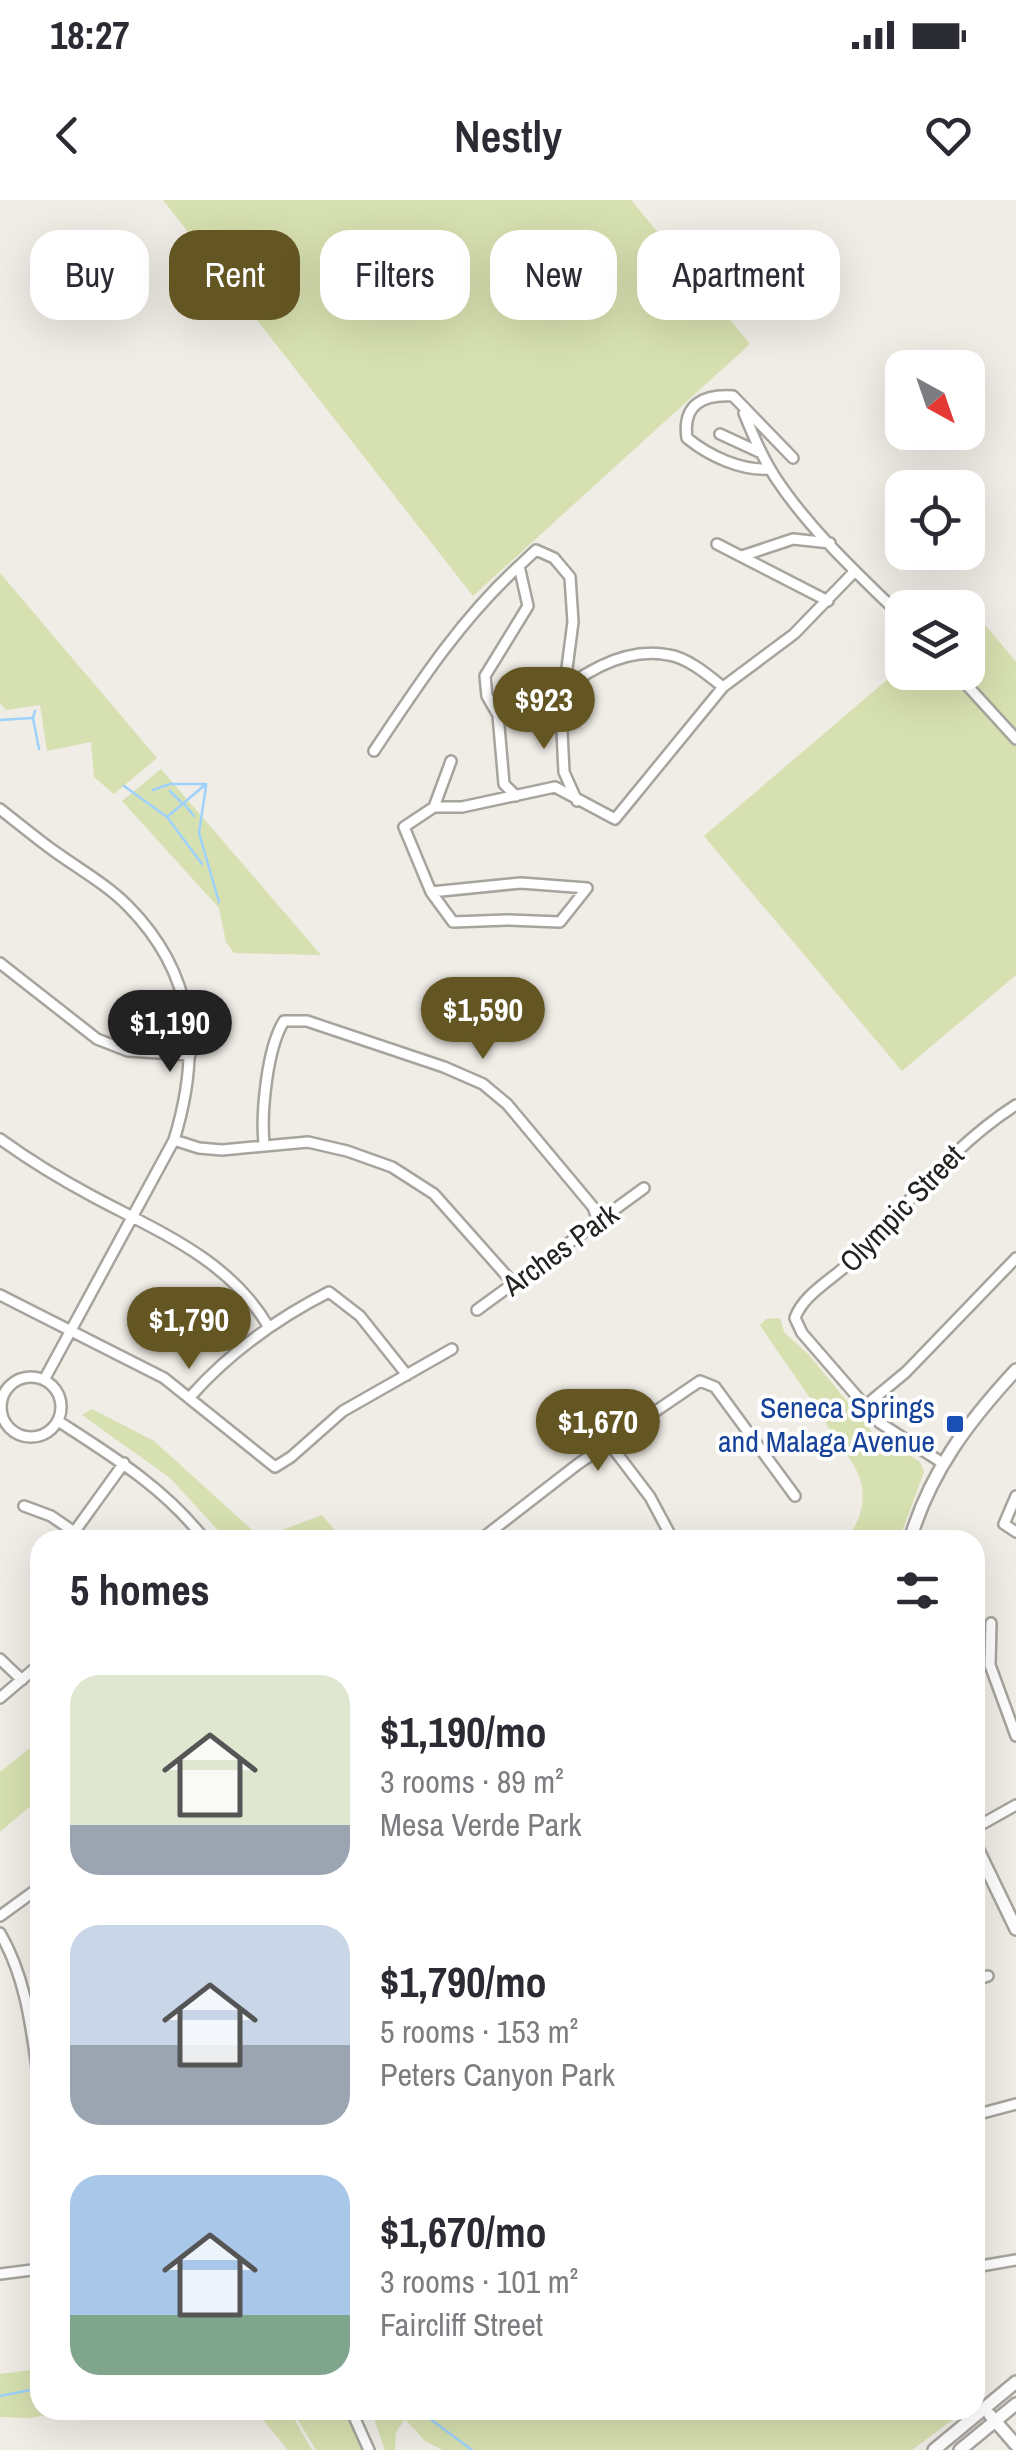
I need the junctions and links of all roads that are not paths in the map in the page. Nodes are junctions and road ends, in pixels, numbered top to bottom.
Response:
1 (744, 413) dead end
2 (720, 434) dead end
3 (761, 453) junction
4 (793, 458) dead end
5 (770, 469) junction
6 (718, 544) dead end
7 (830, 544) junction
8 (742, 556) junction
9 (519, 566) junction
10 (856, 571) junction
11 (885, 600) edge
12 (828, 601) junction
13 (723, 687) junction
14 (560, 690) junction
15 (971, 690) edge
16 (498, 715) junction
17 (1016, 740) edge
18 (374, 751) dead end
19 (451, 761) dead end
20 (516, 796) junction
21 (577, 801) junction
22 (434, 807) junction
23 (0, 808) edge
24 (431, 892) junction
25 (0, 963) edge
26 (190, 1055) junction
27 (1016, 1104) edge
28 (0, 1140) edge
29 (174, 1140) junction
30 (264, 1144) junction
31 (644, 1188) dead end
32 (132, 1216) junction
33 (598, 1221) junction
34 (1016, 1258) edge
35 (514, 1284) junction
36 (0, 1295) edge
37 (477, 1310) dead end
38 (268, 1326) junction
39 (71, 1330) junction
40 (452, 1349) dead end
41 (1016, 1370) edge
42 (407, 1374) junction
43 (44, 1380) junction
44 (2, 1394) edge
45 (190, 1396) junction
46 (865, 1406) junction
47 (58, 1422) junction
48 (609, 1443) junction
49 (941, 1462) junction
50 (124, 1463) junction
51 (795, 1496) dead end
52 (1016, 1496) edge
53 (24, 1506) dead end
54 (73, 1530) edge
55 (76, 1530) edge
56 (196, 1530) edge
57 (493, 1530) edge
58 (668, 1530) edge
59 (913, 1530) edge
60 (1016, 1532) edge
61 (991, 1623) dead end
62 (0, 1659) edge
63 (30, 1673) edge
64 (22, 1680) junction
65 (0, 1698) edge
66 (1016, 1736) edge
67 (1016, 1805) edge
68 (985, 1822) edge
69 (985, 1864) edge
70 (30, 1894) edge
71 (0, 1916) edge
72 (1016, 1928) edge
73 (0, 1933) edge
74 (988, 1976) dead end
75 (985, 1977) edge
76 (30, 2019) edge
77 (1016, 2104) edge
78 (985, 2112) edge
79 (1016, 2260) edge
80 (985, 2265) edge
81 (30, 2270) edge
82 (0, 2274) edge
83 (1016, 2382) edge
84 (998, 2397) junction
85 (985, 2407) edge
86 (985, 2409) edge
87 (1013, 2411) edge
88 (356, 2420) edge
89 (970, 2420) edge
90 (995, 2421) junction
91 (1016, 2446) edge
92 (369, 2450) edge
93 (934, 2450) edge
94 (960, 2450) edge

1 - 3 street
2 - 3 street
3 - 5 street
4 - 5 street
5 - 7 street
6 - 8 street
7 - 8 street
7 - 10 street
8 - 12 street
9 - 14 street
9 - 16 street
9 - 18 street
10 - 11 street
10 - 12 street
12 - 13 street
13 - 14 street
13 - 21 street
14 - 16 street
14 - 21 street
15 - 17 street
16 - 20 street
19 - 22 street
20 - 21 street
20 - 22 street
22 - 24 street
23 - 26 street
24 - 24 street
25 - 26 street
26 - 29 street
27 - 46 street, Olympic Street
28 - 32 street
29 - 30 street
29 - 32 street
30 - 33 street
30 - 35 street
31 - 33 street, Arches Park
32 - 38 street
32 - 39 street
33 - 35 street, Arches Park
34 - 46 street
35 - 37 street, Arches Park
36 - 39 street
38 - 42 street
38 - 45 street
39 - 43 street
39 - 45 street
40 - 42 street
41 - 49 street
42 - 45 street
43 - 44 street
43 - 47 street
44 - 47 street
46 - 49 street
47 - 50 street
48 - 51 street
48 - 57 street
48 - 58 street
49 - 59 street
50 - 55 street
50 - 56 street
52 - 60 street
53 - 54 street
61 - 66 street
62 - 64 street
63 - 64 street
64 - 65 street
67 - 68 street
69 - 72 street
70 - 71 street
73 - 76 street
74 - 75 street
77 - 78 street
79 - 80 street
81 - 82 street
83 - 84 street
84 - 85 street
84 - 87 street
86 - 90 street
87 - 90 street
88 - 92 street
89 - 93 street
90 - 91 street
90 - 94 street

